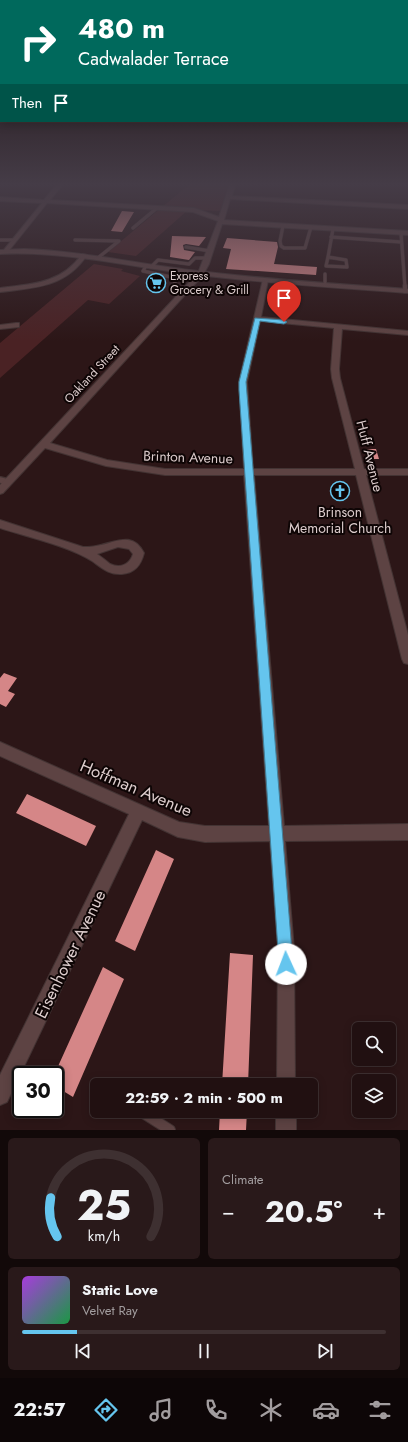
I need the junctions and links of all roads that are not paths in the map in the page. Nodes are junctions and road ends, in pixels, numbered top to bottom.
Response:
1 (18, 236) edge
2 (216, 236) edge
3 (281, 236) edge
4 (309, 236) edge
5 (401, 236) edge
6 (331, 237) joint
7 (0, 240) edge
8 (14, 240) junction
9 (75, 240) dead end
10 (402, 242) junction
11 (186, 247) dead end
12 (210, 251) junction
13 (2, 252) edge
14 (84, 255) junction
15 (99, 257) junction
16 (327, 257) junction
17 (208, 258) junction
18 (148, 266) junction
19 (326, 266) junction
20 (176, 271) junction
21 (201, 274) junction
22 (170, 277) junction
23 (266, 280) junction
24 (325, 285) junction
25 (0, 290) edge
26 (186, 290) junction
27 (406, 291) edge
28 (257, 319) junction
29 (16, 325) dead end
30 (0, 326) edge
31 (338, 327) junction
32 (408, 333) edge
33 (43, 444) junction
34 (408, 472) edge
35 (249, 473) junction
36 (360, 473) junction
37 (4, 481) edge
38 (0, 491) edge
39 (0, 524) edge
40 (83, 551) dead end
41 (408, 659) edge
42 (0, 749) edge
43 (138, 812) junction
44 (408, 832) edge
45 (277, 833) junction
46 (286, 1078) edge
47 (0, 1095) edge
48 (151, 1118) edge
49 (286, 1118) edge
50 (170, 1130) edge
51 (286, 1130) edge

1 - 8 street
2 - 12 street, Oakland Street
3 - 4 lane
5 - 10 lane
6 - 10 lane
6 - 16 lane
7 - 8 lane
8 - 13 street
9 - 15 lane
10 - 27 lane
11 - 12 lane
12 - 17 street, Oakland Street
13 - 14 street
14 - 15 street
14 - 25 street
15 - 18 street
16 - 19 lane
16 - 19 lane
17 - 18 lane
17 - 21 street, Oakland Street
18 - 20 street
18 - 22 lane
19 - 24 lane
20 - 21 street
20 - 22 lane
21 - 23 street
21 - 26 street, Oakland Street
22 - 26 lane
23 - 24 street
23 - 28 street
24 - 27 street
26 - 33 street, Oakland Street
28 - 31 street
28 - 35 street
29 - 30 street
31 - 32 street
31 - 36 street, Huff Avenue
33 - 35 street, Brinton Avenue
33 - 37 street, Oakland Street
34 - 36 street, Brinton Avenue
35 - 36 street, Brinton Avenue
35 - 45 street
36 - 41 street, Huff Avenue
37 - 38 street, Oakland Street
39 - 40 street
42 - 43 street, Hoffman Avenue
43 - 45 street, Hoffman Avenue
43 - 47 street, Eisenhower Avenue
44 - 45 street, Hoffman Avenue
45 - 46 street
48 - 50 lane
49 - 51 street

